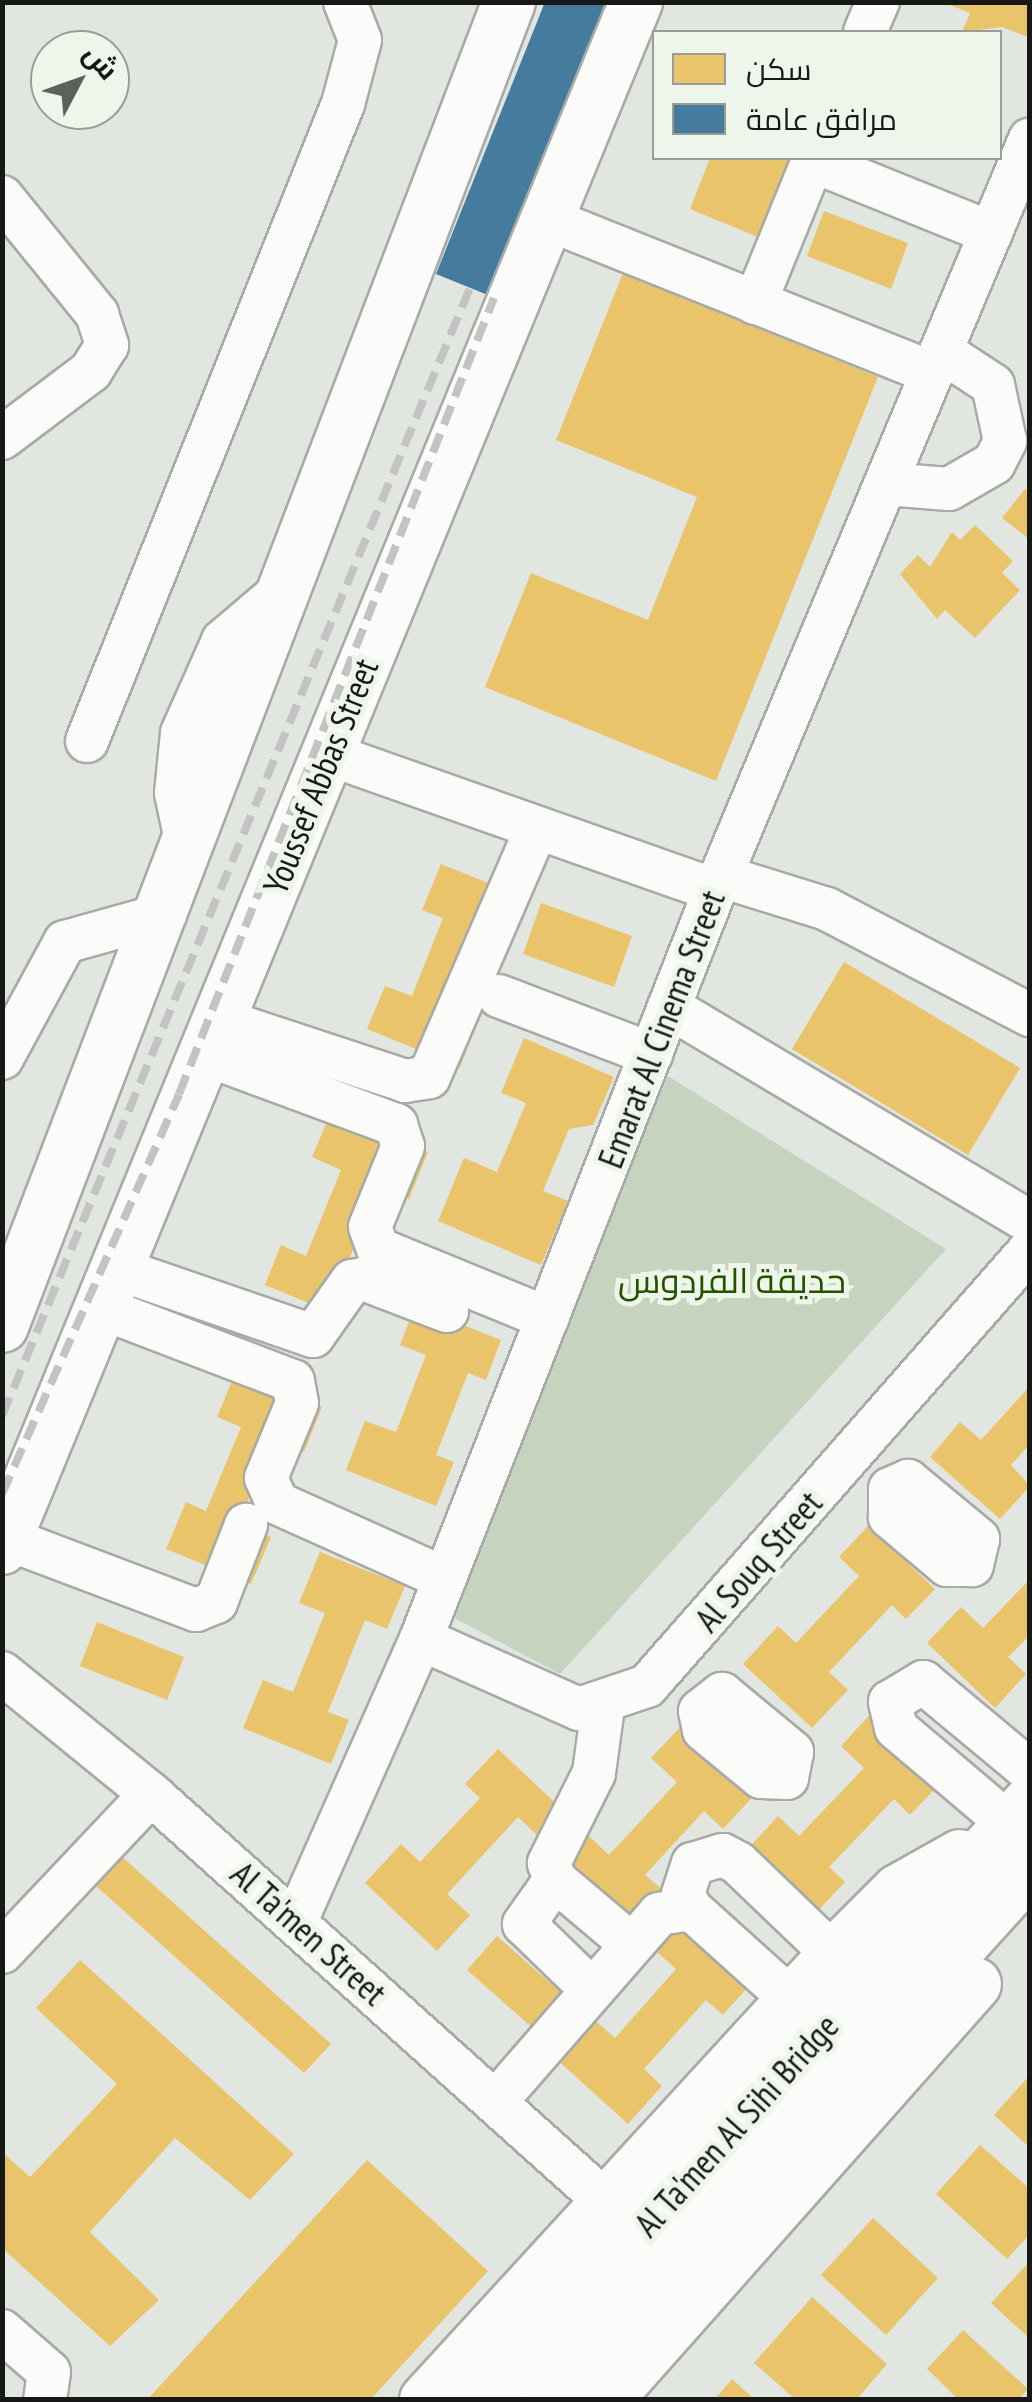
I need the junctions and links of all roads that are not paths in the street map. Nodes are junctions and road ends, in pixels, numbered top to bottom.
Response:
1 (345, 2) edge
2 (509, 2) edge
3 (636, 2) edge
4 (878, 2) edge
5 (866, 30) edge
6 (1030, 139) edge
7 (813, 160) edge
8 (815, 160) edge
9 (2, 197) edge
10 (550, 220) junction
11 (992, 232) junction
12 (754, 303) junction
13 (937, 362) junction
14 (2, 438) edge
15 (886, 484) junction
16 (87, 741) dead end
17 (331, 755) junction
18 (536, 830) junction
19 (718, 882) junction
20 (164, 914) junction
21 (499, 996) dead end
22 (669, 1008) junction
23 (1030, 1014) edge
24 (213, 1038) junction
25 (4, 1050) edge
26 (651, 1054) junction
27 (1030, 1222) edge
28 (1030, 1250) edge
29 (112, 1290) junction
30 (2, 1326) edge
31 (542, 1332) junction
32 (850, 1456) junction
33 (890, 1489) dead end
34 (246, 1525) dead end
35 (5, 1544) edge
36 (444, 1578) junction
37 (421, 1639) junction
38 (664, 1669) junction
39 (2, 1673) edge
40 (704, 1702) dead end
41 (603, 1707) junction
42 (1030, 1771) edge
43 (151, 1794) junction
44 (1015, 1845) edge
45 (555, 1880) junction
46 (691, 1909) junction
47 (296, 1921) junction
48 (631, 1944) junction
49 (2, 1952) edge
50 (834, 1955) junction
51 (591, 1989) junction
52 (792, 2000) junction
53 (498, 2100) junction
54 (606, 2202) junction
55 (2, 2330) edge
56 (45, 2400) edge
57 (426, 2400) edge
58 (486, 2400) edge
59 (551, 2400) edge
60 (606, 2400) edge

1 - 16 street
2 - 20 main road
3 - 10 main road, Youssef Abbas Street
4 - 5 street
6 - 11 street, Emarat Al Cinema Street
7 - 12 street
8 - 11 street
9 - 14 street
10 - 12 street
10 - 17 main road, Youssef Abbas Street
11 - 13 street, Emarat Al Cinema Street
12 - 13 street
13 - 15 street, Emarat Al Cinema Street
13 - 15 street
15 - 19 street, Emarat Al Cinema Street
17 - 18 street
17 - 24 main road, Youssef Abbas Street
18 - 19 street
18 - 24 street
19 - 22 street, Emarat Al Cinema Street
19 - 23 street
20 - 25 street
20 - 30 main road
21 - 26 street
22 - 26 street, Emarat Al Cinema Street
22 - 27 street
24 - 29 main road, Youssef Abbas Street
24 - 31 street
26 - 31 street, Emarat Al Cinema Street
28 - 32 street, Al Souq Street
29 - 31 street
29 - 35 main road, Youssef Abbas Street
29 - 36 street
31 - 36 street, Emarat Al Cinema Street
32 - 33 street
32 - 38 street, Al Souq Street
34 - 35 street
36 - 37 street, Emarat Al Cinema Street
37 - 41 street
37 - 47 street, Emarat Al Cinema Street
38 - 40 street
38 - 41 street, Al Souq Street
39 - 43 street, Al Ta'men Street
41 - 45 street
42 - 44 street
43 - 47 street, Al Ta'men Street
43 - 49 street
44 - 50 main road
44 - 58 main road, Al Ta'men Al Sihi Bridge
44 - 59 main road, Al Ta'men Al Sihi Bridge
44 - 60 main road
45 - 48 street
45 - 51 street
46 - 48 street
46 - 50 street
46 - 52 street
47 - 53 street, Al Ta'men Street
48 - 51 street
50 - 52 main road
51 - 53 street
52 - 54 main road
53 - 54 street, Al Ta'men Street
54 - 57 main road
55 - 56 street

